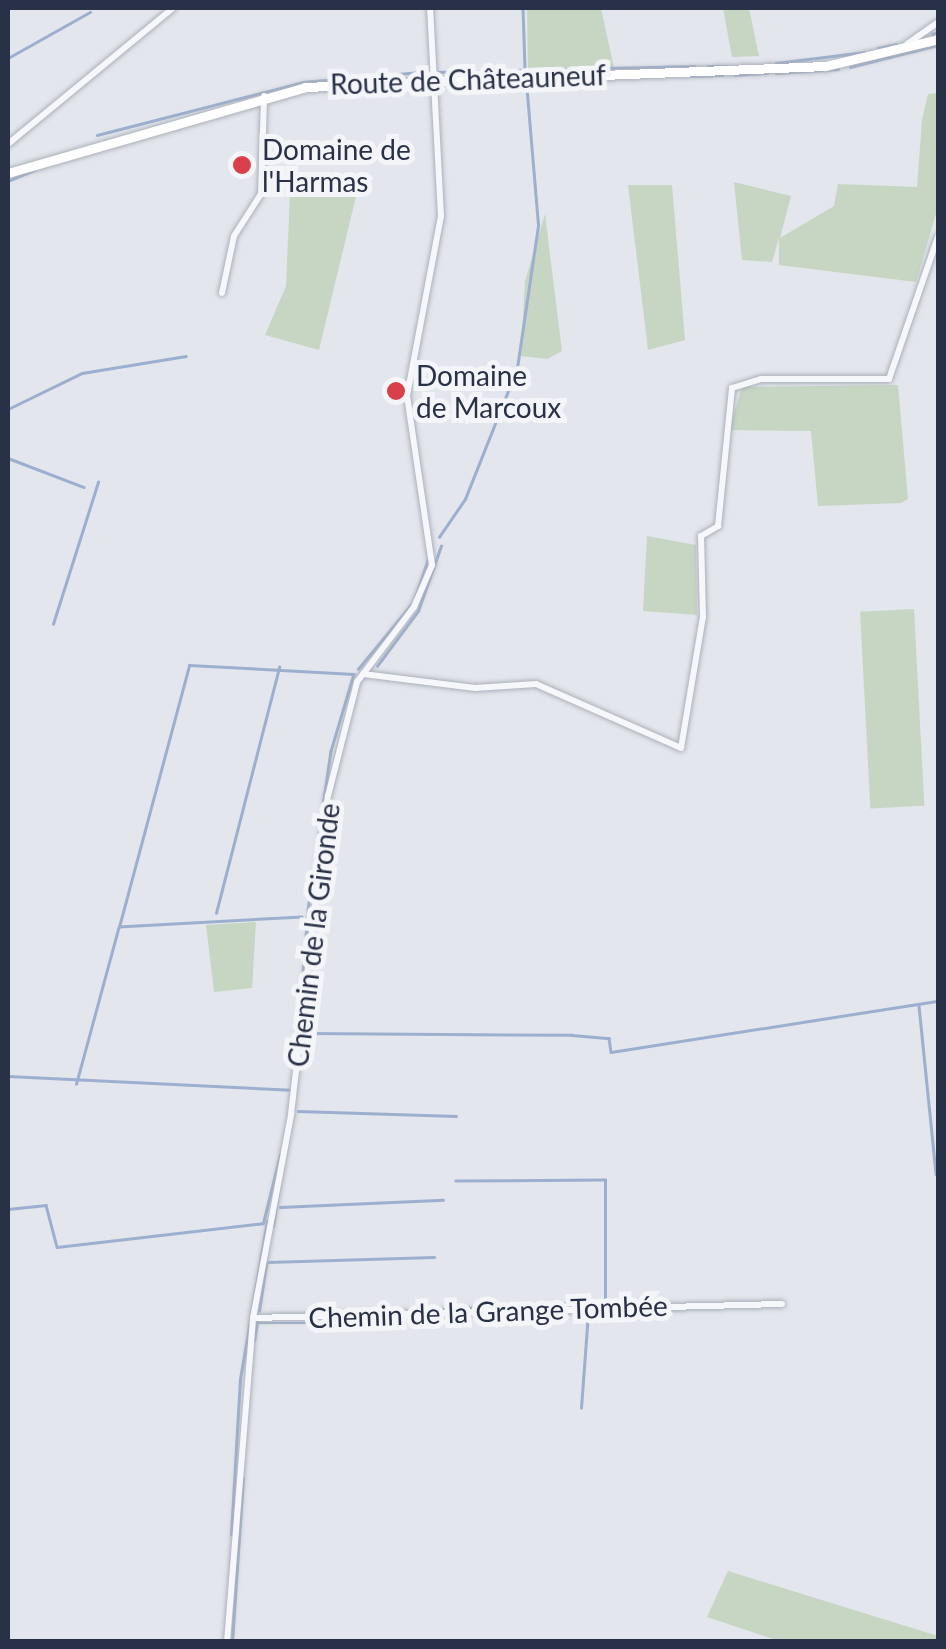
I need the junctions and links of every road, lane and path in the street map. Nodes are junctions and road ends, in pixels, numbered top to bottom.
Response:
1 (172, 8) edge
2 (430, 8) edge
3 (938, 22) edge
4 (938, 39) edge
5 (904, 48) junction
6 (428, 76) junction
7 (264, 95) junction
8 (8, 144) edge
9 (8, 174) edge
10 (938, 237) edge
11 (222, 293) dead end
12 (362, 674) junction
13 (782, 1304) dead end
14 (253, 1318) junction
15 (227, 1642) edge

1 - 8 street
2 - 6 street, Chemin de la Gironde
3 - 5 street
4 - 5 main road, Route de Châteauneuf
5 - 6 main road, Route de Châteauneuf
6 - 7 main road, Route de Châteauneuf
6 - 12 street, Chemin de la Gironde
7 - 9 main road, Route de Châteauneuf
7 - 11 street
10 - 12 street
12 - 14 street, Chemin de la Gironde
13 - 14 street, Chemin de la Grange Tombée
14 - 15 street, Chemin de la Gironde

